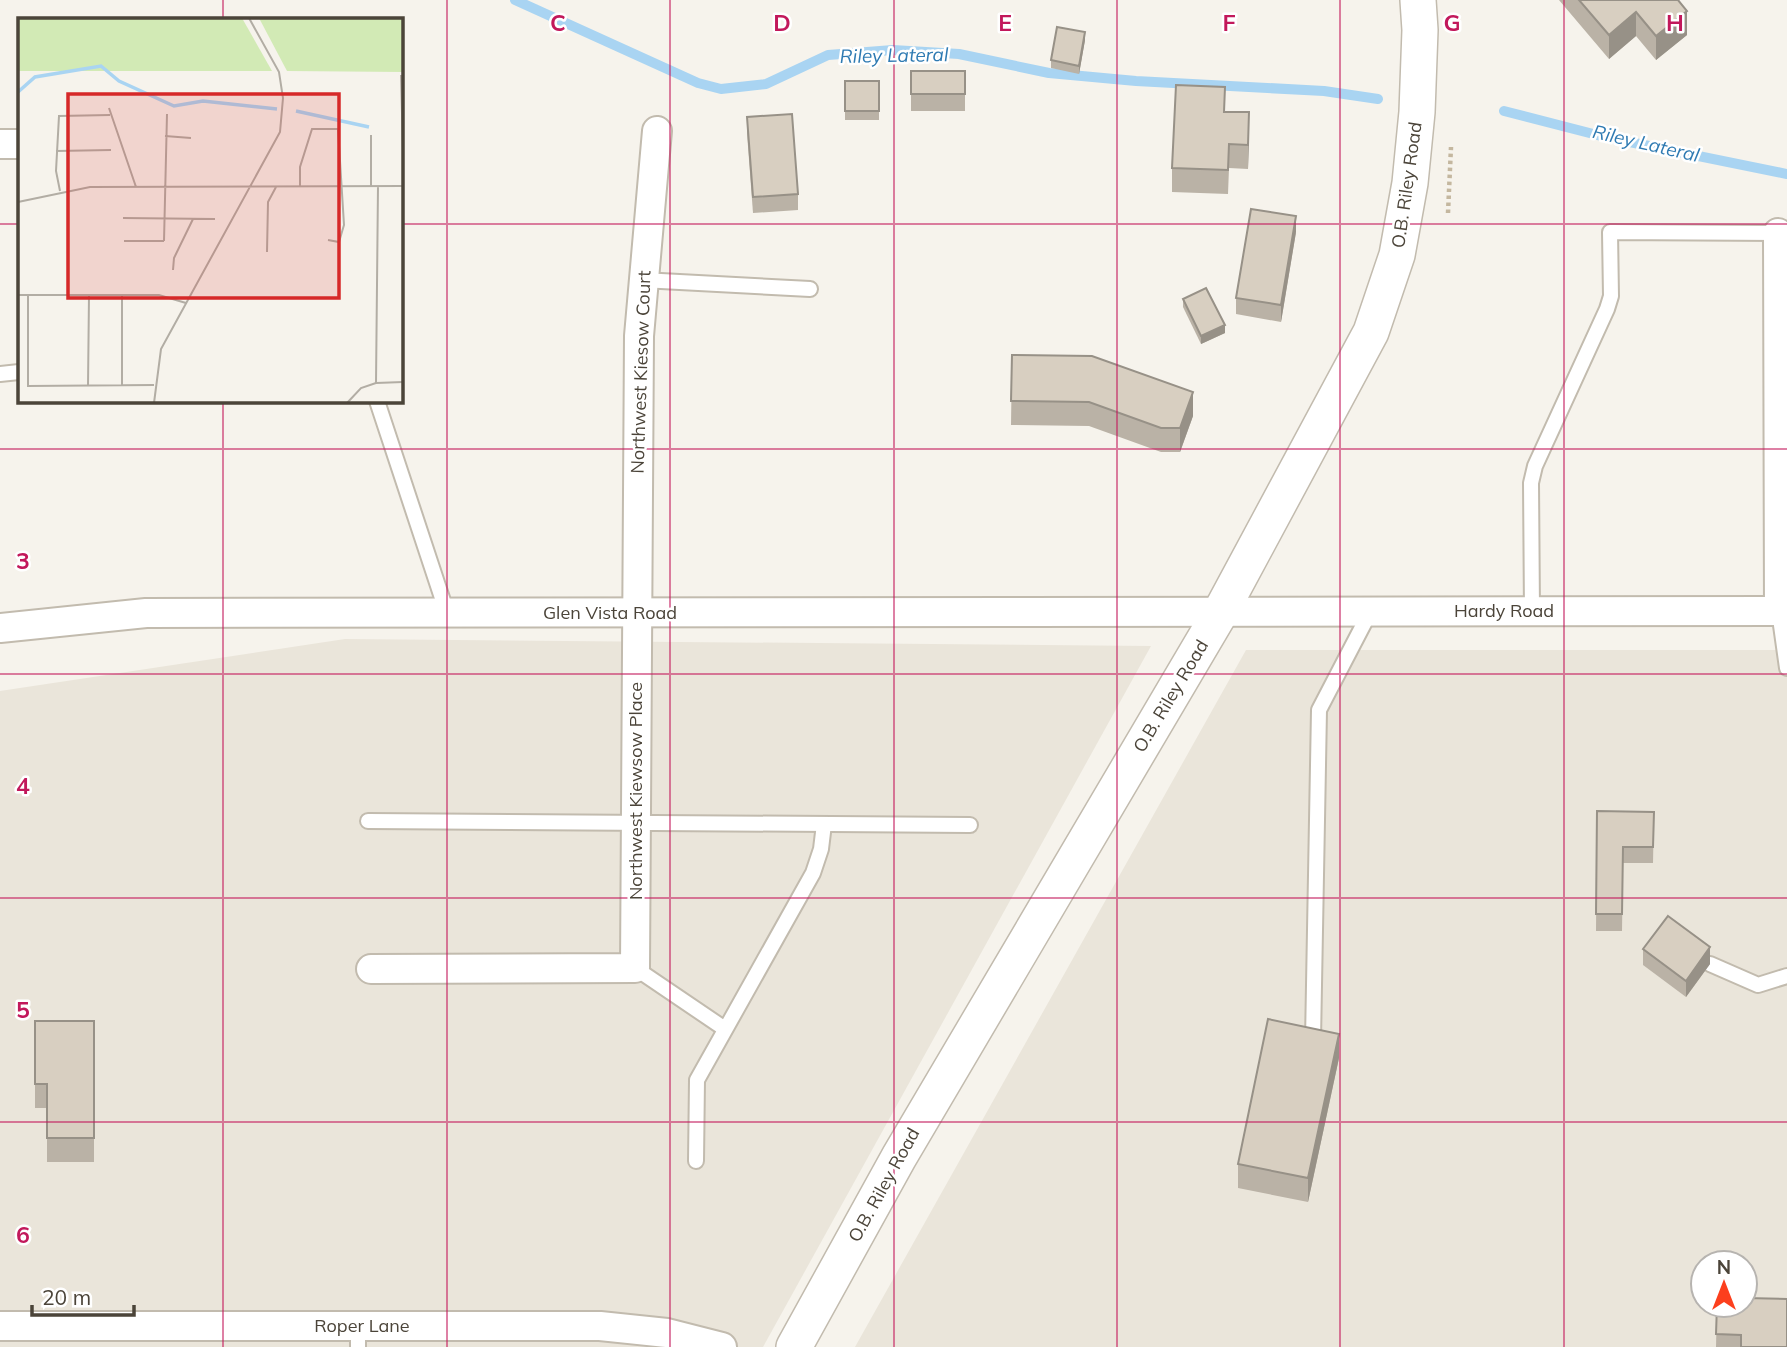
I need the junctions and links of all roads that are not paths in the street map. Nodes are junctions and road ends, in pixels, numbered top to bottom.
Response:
1 (1418, 0) edge
2 (656, 131) dead end
3 (0, 144) edge
4 (18, 144) edge
5 (1778, 233) joint
6 (642, 280) junction
7 (810, 289) dead end
8 (18, 372) edge
9 (0, 373) edge
10 (377, 402) edge
11 (1532, 611) junction
12 (1783, 611) edge
13 (1220, 612) junction
14 (1370, 612) junction
15 (447, 613) junction
16 (638, 613) junction
17 (0, 628) edge
18 (1787, 668) edge
19 (368, 821) dead end
20 (636, 822) junction
21 (824, 824) junction
22 (970, 825) dead end
23 (1710, 964) edge
24 (635, 968) junction
25 (371, 969) dead end
26 (1787, 976) edge
27 (725, 1029) junction
28 (1313, 1040) edge
29 (696, 1161) dead end
30 (0, 1326) edge
31 (358, 1336) edge
32 (138, 1337) edge
33 (722, 1347) edge
34 (794, 1347) edge

1 - 13 street, O.B. Riley Road
2 - 6 street, Northwest Kiesow Court
3 - 4 street
5 - 11 lane
5 - 12 street
6 - 7 lane
6 - 16 street, Northwest Kiesow Court
8 - 9 lane
10 - 15 lane
11 - 12 street, Hardy Road
11 - 14 street, Hardy Road
12 - 18 lane
13 - 14 street, Hardy Road
13 - 16 street, Glen Vista Road
13 - 34 street, O.B. Riley Road
14 - 28 lane
15 - 16 street, Glen Vista Road
15 - 17 street, Glen Vista Road
16 - 20 street, Northwest Kiewsow Place
19 - 20 lane
20 - 21 lane
20 - 24 street, Northwest Kiewsow Place
21 - 22 lane
21 - 27 lane
23 - 26 lane
24 - 25 street
24 - 27 lane
27 - 29 lane
30 - 32 street, Roper Lane
31 - 32 street, Roper Lane
31 - 33 street, Roper Lane

